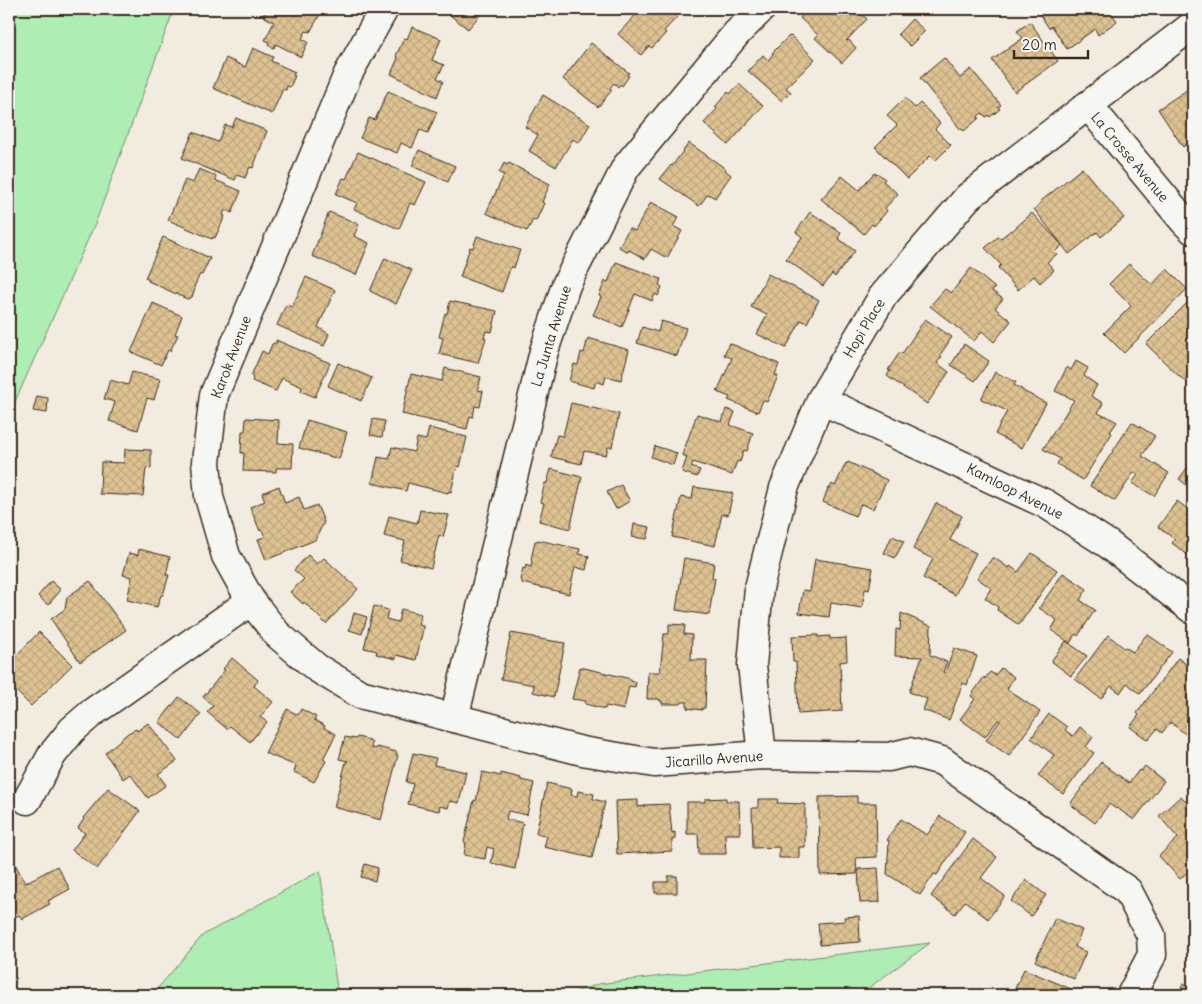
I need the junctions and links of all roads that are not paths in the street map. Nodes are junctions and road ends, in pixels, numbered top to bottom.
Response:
1 (384, 9) edge
2 (761, 9) edge
3 (1193, 25) edge
4 (1088, 105) junction
5 (1193, 230) edge
6 (821, 400) junction
7 (251, 602) junction
8 (1193, 610) edge
9 (454, 718) junction
10 (762, 755) junction
11 (27, 800) dead end
12 (1131, 995) edge

1 - 7 street, Karok Avenue
2 - 9 street, La Junta Avenue
3 - 4 street, Hopi Place
4 - 5 street, La Crosse Avenue
4 - 6 street, Hopi Place
6 - 8 street, Kamloop Avenue
6 - 10 street, Hopi Place
7 - 9 street, Jicarillo Avenue
7 - 11 street
9 - 10 street, Jicarillo Avenue
10 - 12 street, Jicarillo Avenue

